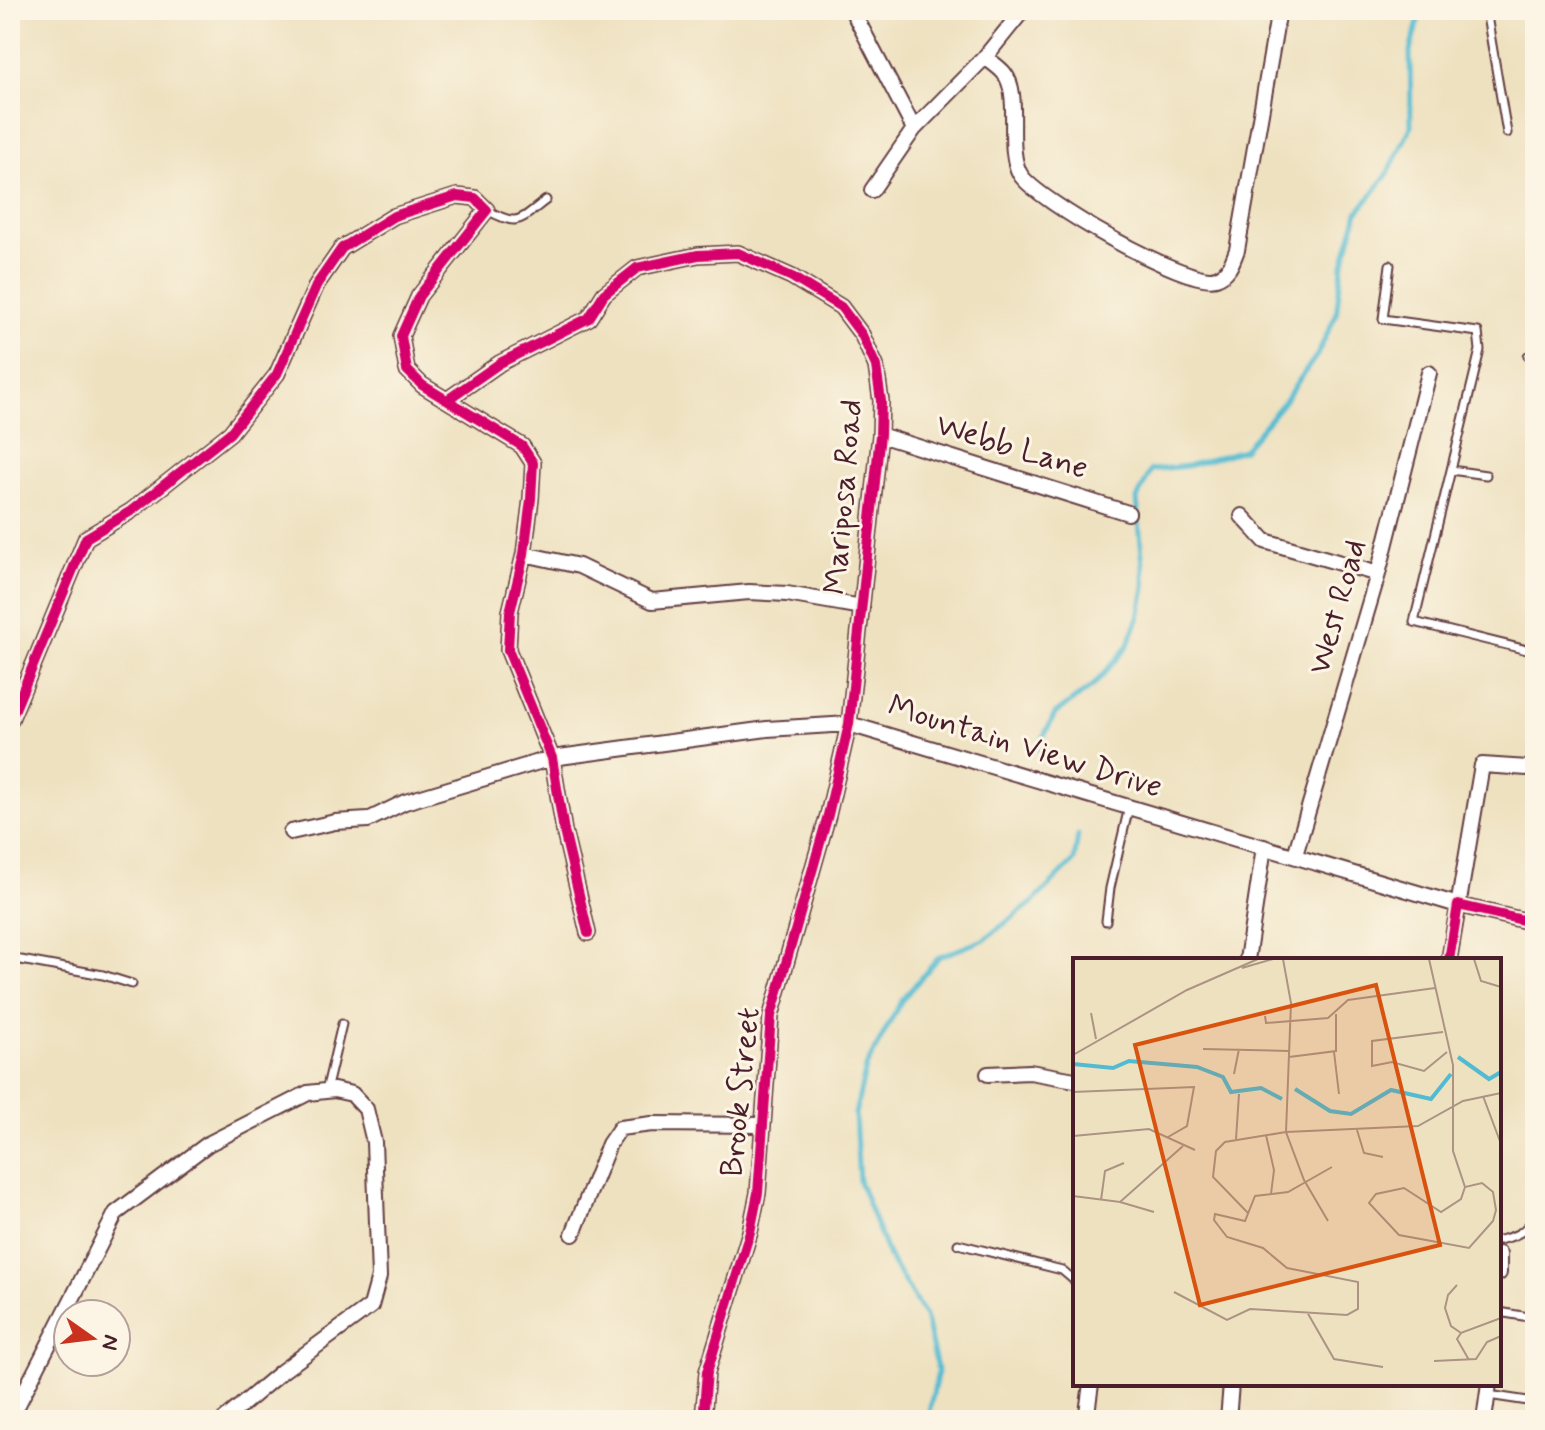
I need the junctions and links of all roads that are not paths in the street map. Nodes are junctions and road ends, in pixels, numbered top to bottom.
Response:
1 (852, 10) edge
2 (1023, 10) edge
3 (1279, 10) edge
4 (1486, 10) edge
5 (985, 57) junction
6 (914, 129) junction
7 (1507, 133) dead end
8 (872, 190) dead end
9 (546, 200) dead end
10 (487, 210) junction
11 (1390, 265) dead end
12 (1429, 373) dead end
13 (447, 400) junction
14 (880, 435) junction
15 (1451, 470) junction
16 (1486, 475) dead end
17 (1128, 513) dead end
18 (1242, 516) dead end
19 (524, 554) junction
20 (1378, 574) junction
21 (862, 607) junction
22 (1535, 652) edge
23 (10, 721) edge
24 (849, 724) junction
25 (552, 758) junction
26 (1528, 768) dead end
27 (1129, 807) junction
28 (291, 832) dead end
29 (1264, 847) junction
30 (1295, 855) junction
31 (1458, 905) junction
32 (1106, 921) dead end
33 (1535, 923) edge
34 (588, 933) dead end
35 (10, 958) edge
36 (1247, 958) edge
37 (1449, 958) edge
38 (132, 984) dead end
39 (342, 1024) dead end
40 (988, 1074) dead end
41 (1073, 1080) edge
42 (326, 1091) junction
43 (761, 1125) junction
44 (1535, 1217) edge
45 (1525, 1230) junction
46 (573, 1234) dead end
47 (1535, 1234) edge
48 (1501, 1240) edge
49 (958, 1244) dead end
50 (1073, 1279) edge
51 (1501, 1312) edge
52 (1535, 1318) edge
53 (1091, 1386) edge
54 (1231, 1386) edge
55 (1489, 1390) edge
56 (1535, 1402) edge
57 (10, 1420) edge
58 (224, 1420) edge
59 (703, 1420) edge
60 (1086, 1420) edge
61 (1228, 1420) edge
62 (1484, 1420) edge

1 - 6 street
2 - 5 street
3 - 5 street
4 - 7 lane
5 - 6 street
6 - 8 street
9 - 10 lane
10 - 13 street
10 - 23 street
11 - 15 lane
12 - 20 street, West Road
13 - 14 street, Mariposa Road
13 - 19 street
14 - 17 street, Webb Lane
14 - 21 street, Mariposa Road
15 - 16 lane
15 - 22 lane
18 - 20 street
19 - 21 street
19 - 25 street
20 - 30 street, West Road
21 - 24 street, Mariposa Road
24 - 25 street, Mountain View Drive
24 - 27 street, Mountain View Drive
24 - 43 street, Brook Street
25 - 28 street, Mountain View Drive
25 - 34 street
26 - 31 street
27 - 29 street, Mountain View Drive
27 - 32 lane
29 - 30 street, Mountain View Drive
29 - 36 street
30 - 31 street, Mountain View Drive
31 - 33 street, Mountain View Drive
31 - 37 street
35 - 38 lane
39 - 42 lane
40 - 41 street
42 - 57 street
42 - 58 street
43 - 46 street
43 - 59 street, Brook Street
44 - 45 lane
45 - 47 lane
45 - 48 lane
49 - 50 lane
51 - 52 lane
53 - 60 street
54 - 61 street
55 - 56 lane
55 - 62 street

